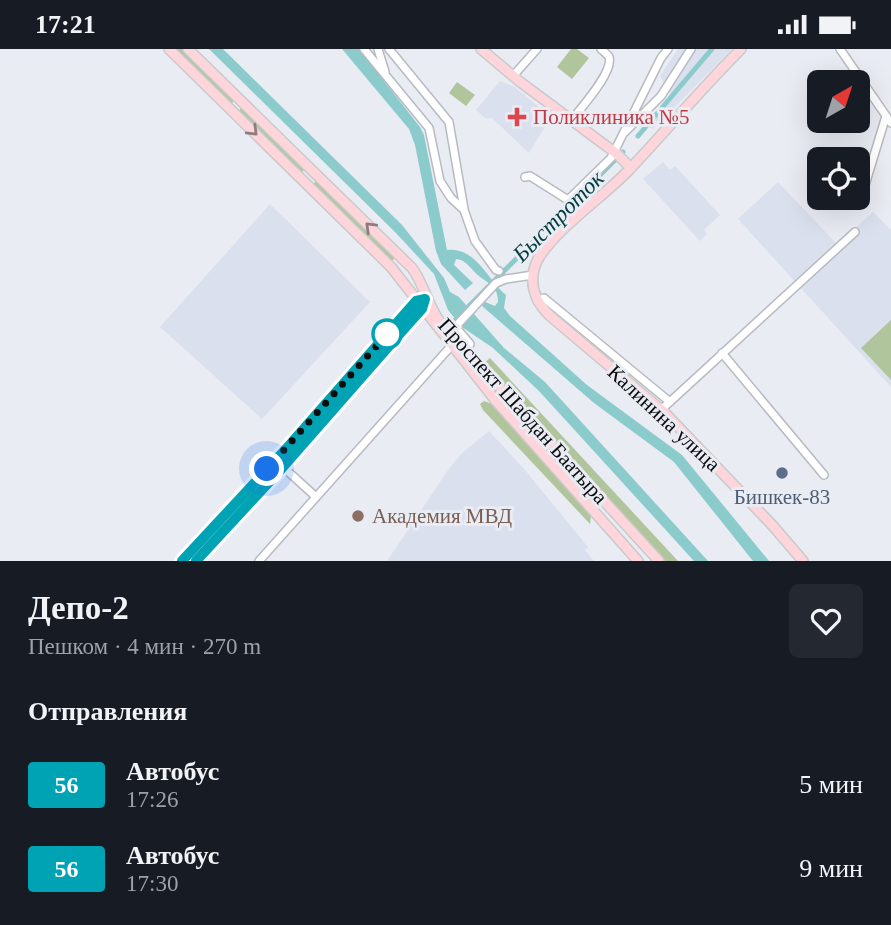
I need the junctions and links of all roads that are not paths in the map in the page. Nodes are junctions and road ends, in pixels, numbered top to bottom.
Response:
1 (169, 49) edge
2 (188, 49) edge
3 (364, 49) edge
4 (378, 49) edge
5 (389, 49) edge
6 (481, 49) edge
7 (537, 49) edge
8 (601, 49) edge
9 (668, 49) edge
10 (741, 49) edge
11 (840, 49) edge
12 (691, 50) edge
13 (513, 76) junction
14 (387, 78) junction
15 (241, 101) junction
16 (232, 110) junction
17 (888, 120) edge
18 (571, 121) junction
19 (622, 134) junction
20 (615, 153) junction
21 (628, 164) junction
22 (312, 171) junction
23 (870, 172) edge
24 (526, 177) dead end
25 (303, 180) junction
26 (464, 209) junction
27 (855, 232) dead end
28 (401, 257) junction
29 (391, 267) junction
30 (499, 271) dead end
31 (533, 275) junction
32 (422, 287) junction
33 (407, 288) junction
34 (537, 301) junction
35 (421, 303) junction
36 (432, 320) junction
37 (403, 324) junction
38 (452, 345) junction
39 (466, 352) junction
40 (722, 353) junction
41 (670, 402) junction
42 (661, 410) junction
43 (283, 467) junction
44 (824, 475) dead end
45 (598, 495) junction
46 (315, 496) junction
47 (586, 505) junction
48 (629, 528) junction
49 (617, 538) junction
50 (182, 561) edge
51 (195, 561) edge
52 (259, 561) edge
53 (638, 561) edge
54 (659, 561) edge
55 (803, 561) edge

1 - 16 main road, Проспект Шабдан Баатыра
2 - 15 main road, Проспект Шабдан Баатыра
3 - 14 street
4 - 14 street
5 - 26 street
6 - 13 main road
7 - 13 street
8 - 18 street
9 - 19 street
10 - 21 main road
11 - 17 street
12 - 19 street
13 - 18 main road
14 - 26 street
15 - 16 main road
15 - 22 main road, Проспект Шабдан Баатыра
16 -> 25 main road, Проспект Шабдан Баатыра
17 - 23 street
18 - 20 main road
19 - 20 street
20 - 21 main road
20 - 24 street
21 - 31 main road
22 - 25 main road
28 -> 22 main road, Проспект Шабдан Баатыра
25 - 29 main road, Проспект Шабдан Баатыра
26 - 30 street
27 - 40 street
28 - 29 main road
28 - 32 main road, Проспект Шабдан Баатыра
29 - 33 main road, Проспект Шабдан Баатыра
31 - 34 main road
31 - 39 street
32 - 33 main road
32 - 35 main road, Проспект Шабдан Баатыра
33 - 35 main road, Проспект Шабдан Баатыра
33 - 37 main road
34 - 41 street
34 - 42 main road, Калинина улица
35 - 36 main road, Проспект Шабдан Баатыра
35 - 37 main road
35 - 39 main road, Проспект Шабдан Баатыра
36 - 37 main road
36 - 38 main road, Проспект Шабдан Баатыра
37 - 43 main road
37 - 50 main road
38 - 46 street
38 - 47 main road, Проспект Шабдан Баатыра
39 - 45 main road, Проспект Шабдан Баатыра
40 - 41 street
40 - 44 street
41 - 42 street
42 - 55 main road, Калинина улица
43 - 46 street
43 - 51 main road
45 - 47 main road
45 - 48 main road, Проспект Шабдан Баатыра
46 - 52 street
47 - 49 main road, Проспект Шабдан Баатыра
48 - 49 main road
48 - 54 main road, Проспект Шабдан Баатыра
49 - 53 main road, Проспект Шабдан Баатыра

